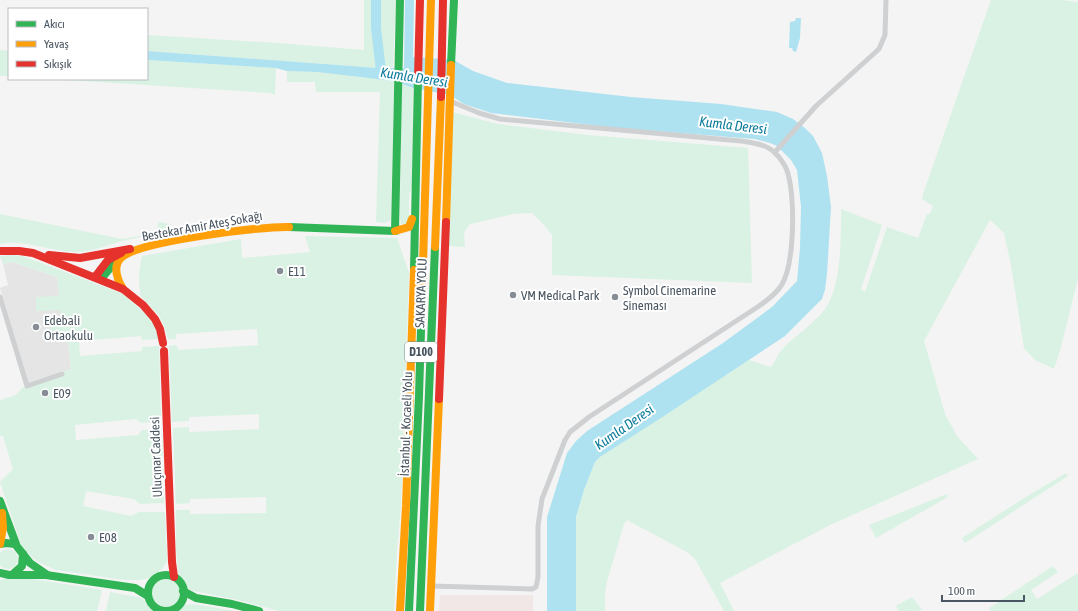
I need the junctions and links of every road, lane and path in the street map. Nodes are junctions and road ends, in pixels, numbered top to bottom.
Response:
1 (400, 0) edge
2 (420, 0) edge
3 (426, 0) edge
4 (431, 0) edge
5 (443, 0) edge
6 (449, 0) edge
7 (454, 0) edge
8 (886, 0) edge
9 (430, 40) junction
10 (443, 49) junction
11 (450, 98) junction
12 (776, 151) junction
13 (415, 189) junction
14 (396, 231) junction
15 (148, 246) junction
16 (135, 248) junction
17 (414, 250) junction
18 (0, 251) edge
19 (33, 253) junction
20 (124, 255) junction
21 (98, 278) junction
22 (122, 289) junction
23 (0, 297) edge
24 (62, 374) dead end
25 (0, 503) edge
26 (0, 544) edge
27 (16, 544) junction
28 (23, 554) junction
29 (172, 562) junction
30 (1, 574) edge
31 (13, 574) junction
32 (165, 574) junction
33 (46, 575) junction
34 (174, 577) junction
35 (150, 584) junction
36 (431, 586) junction
37 (135, 588) junction
38 (183, 591) junction
39 (148, 596) junction
40 (196, 598) junction
41 (182, 602) junction
42 (159, 610) edge
43 (168, 611) edge
44 (259, 611) edge
45 (400, 611) edge
46 (409, 611) edge
47 (420, 611) edge
48 (430, 611) edge

1 - 14 main road
2 - 13 main road
3 - 9 main road
4 - 9 main road, D100
5 - 10 main road, SAKARYA YOLU / D100
6 - 10 main road
7 - 11 main road
8 - 12 street
9 - 46 main road, İstanbul - Kocaeli Yolu / D100
10 - 47 main road, SAKARYA YOLU / D100
11 - 12 street
11 - 36 main road
12 - 36 street
13 - 14 main road
13 - 17 main road
14 - 15 main road, Bestekar Amir Ateş Sokağı
14 - 17 main road
15 - 16 main road
15 - 20 main road, Bestekar Amir Ateş Sokağı
16 - 19 main road
16 - 21 main road
17 - 45 main road
18 - 19 main road, Uluçınar Caddesi
19 - 21 main road, Uluçınar Caddesi
20 - 21 main road
20 - 22 main road
21 - 22 main road, Uluçınar Caddesi
22 - 29 main road, Uluçınar Caddesi
23 - 24 street
25 - 26 main road
25 - 27 main road
26 - 27 main road
27 - 28 main road
28 - 31 main road
28 - 33 main road
29 - 32 main road
29 - 34 main road, Uluçınar Caddesi
30 - 31 main road
31 - 33 main road
32 - 34 main road
32 - 35 main road
33 - 37 main road
34 - 38 main road
35 - 37 main road
35 - 39 main road
36 - 48 main road
37 - 39 main road
38 - 40 main road
38 - 41 main road
39 - 42 main road
40 - 41 main road
40 - 44 main road
41 - 43 main road
42 - 43 main road

